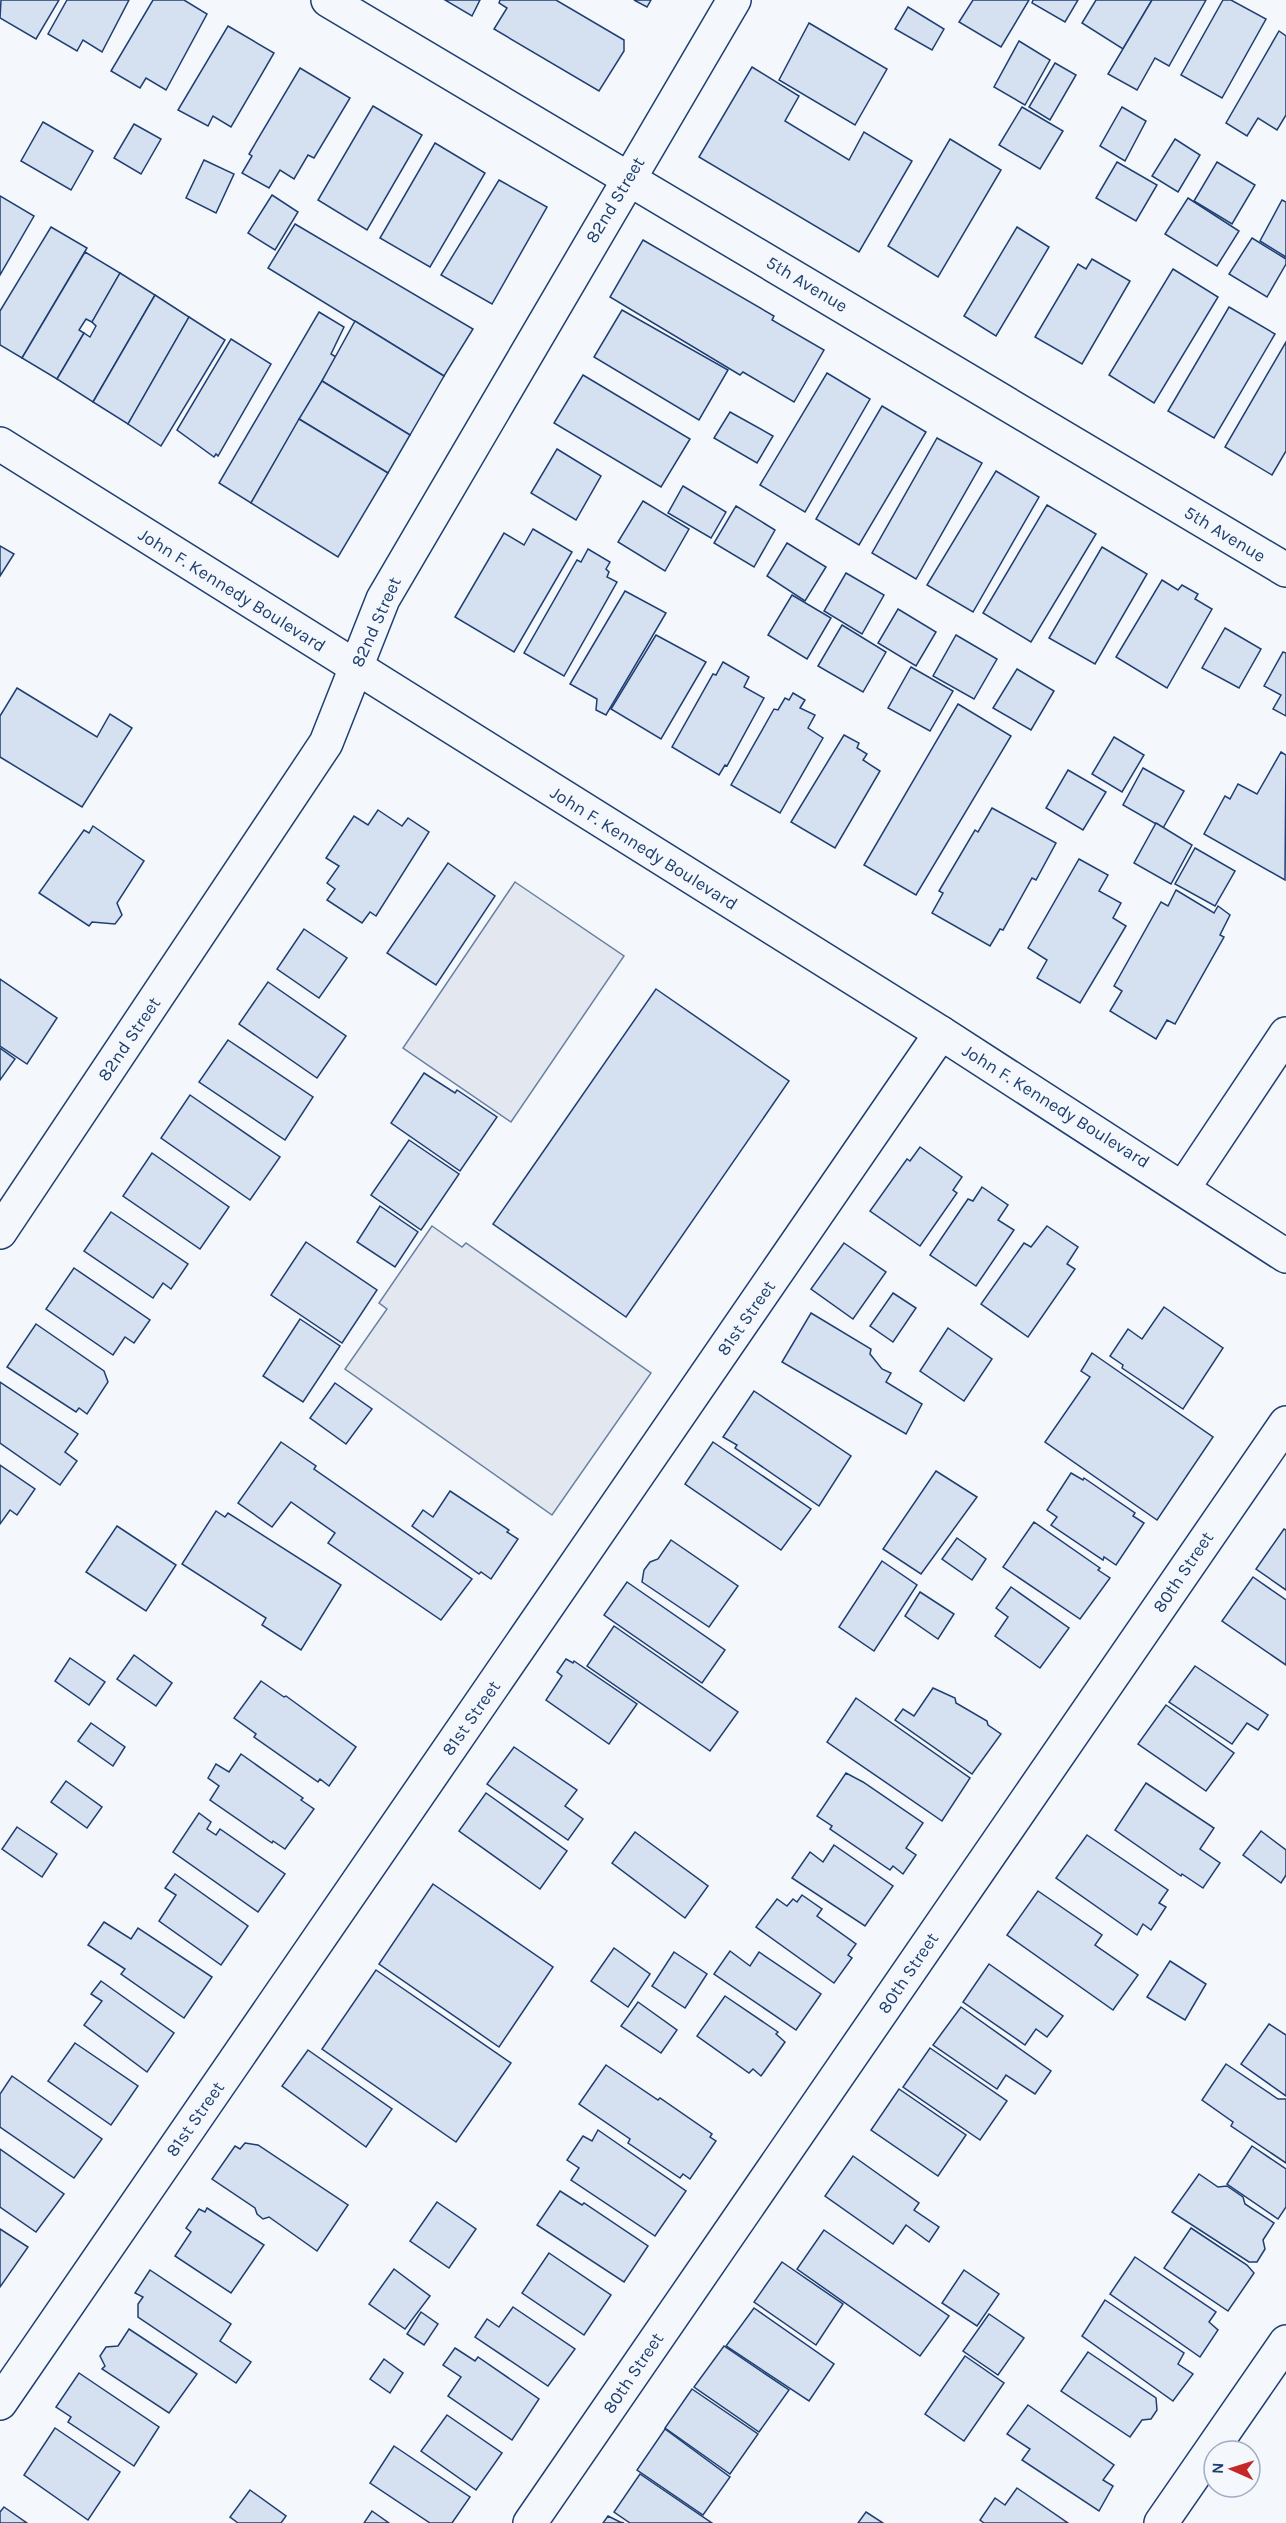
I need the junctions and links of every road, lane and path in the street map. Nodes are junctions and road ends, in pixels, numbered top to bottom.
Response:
1 (328, 0) edge
2 (734, 0) edge
3 (628, 178) junction
4 (0, 444) edge
5 (1286, 570) edge
6 (356, 668) junction
7 (941, 1033) junction
8 (1286, 1034) edge
9 (1184, 1187) junction
10 (0, 1232) edge
11 (1286, 1256) edge
12 (1286, 1423) edge
13 (1286, 2342) edge
14 (0, 2403) edge
15 (530, 2523) edge
16 (1161, 2523) edge

1 - 3 street, 5th Avenue
2 - 3 street, 82nd Street
3 - 5 street, 5th Avenue
3 - 6 street, 82nd Street
4 - 6 street, John F. Kennedy Boulevard
6 - 7 street, John F. Kennedy Boulevard
6 - 10 street, 82nd Street
7 - 9 street, John F. Kennedy Boulevard
7 - 14 street, 81st Street
8 - 9 street
9 - 11 street, John F. Kennedy Boulevard
12 - 15 street, 80th Street
13 - 16 street

